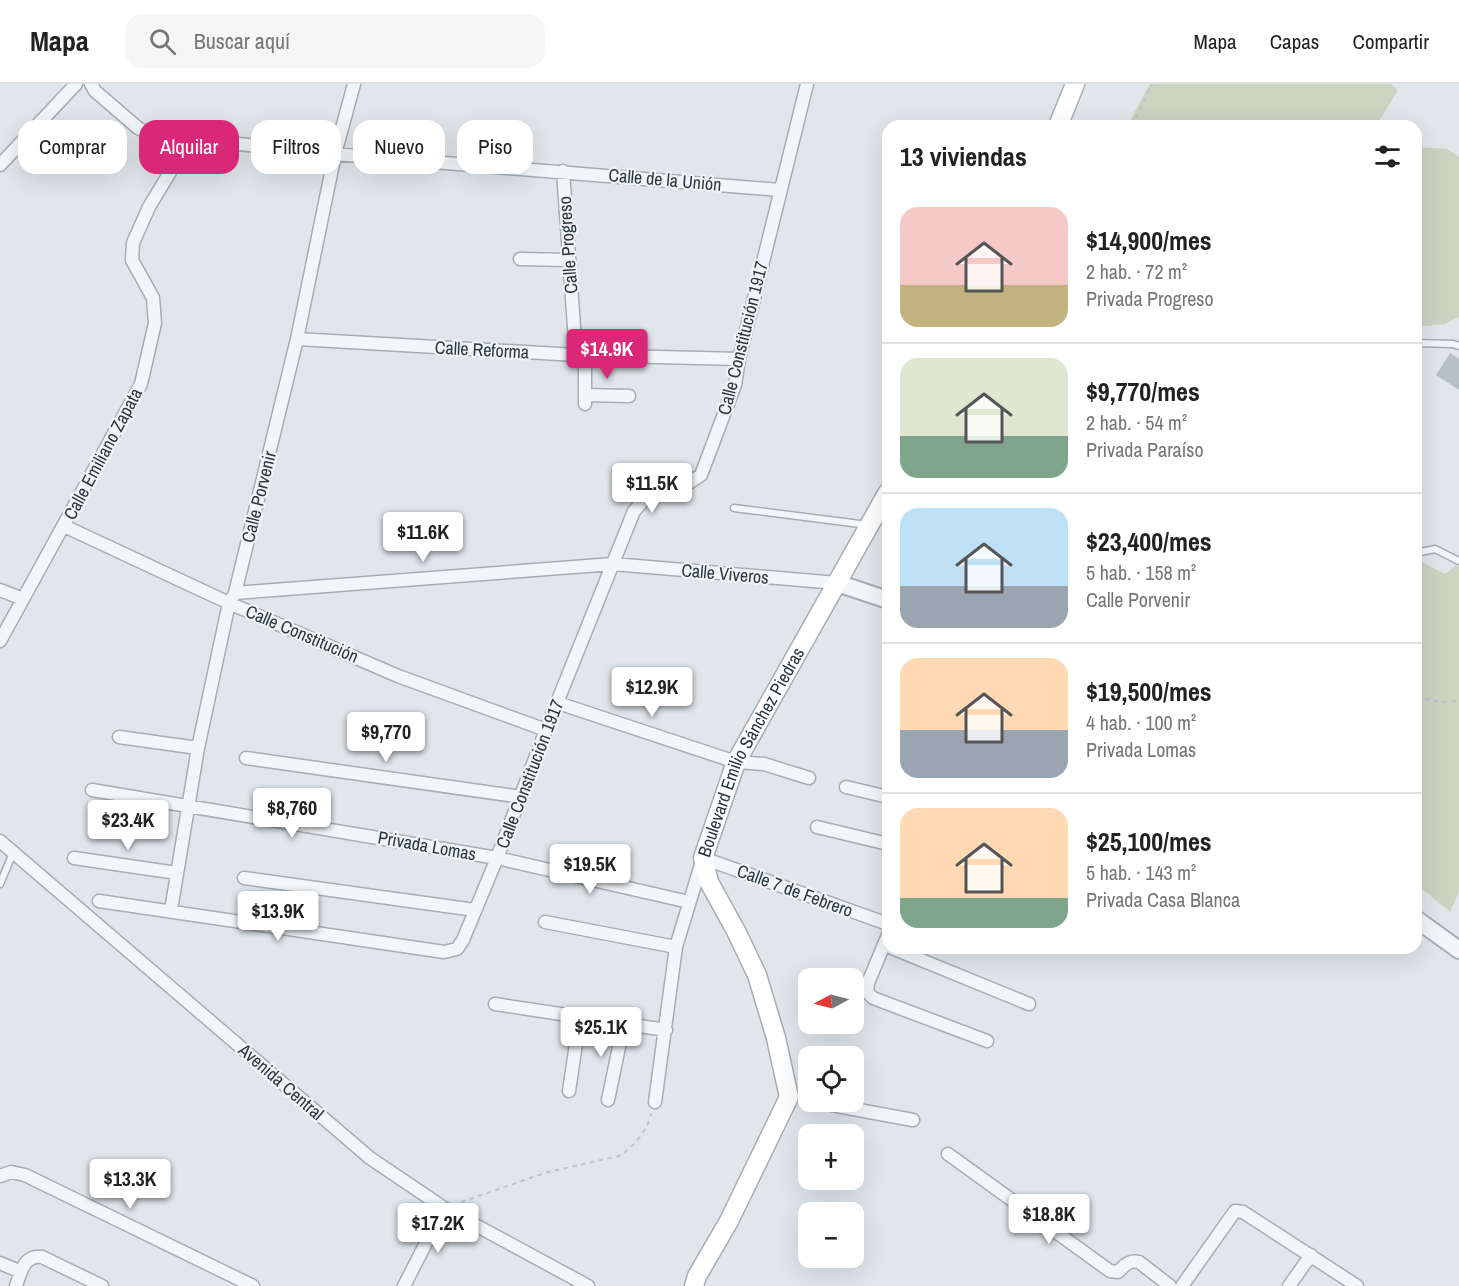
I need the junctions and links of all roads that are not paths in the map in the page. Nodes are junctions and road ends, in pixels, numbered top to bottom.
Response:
1 (76, 84) edge
2 (91, 84) edge
3 (354, 84) edge
4 (807, 84) edge
5 (1075, 84) edge
6 (1060, 120) edge
7 (139, 129) edge
8 (341, 132) edge
9 (341, 154) edge
10 (0, 165) edge
11 (563, 171) junction
12 (169, 174) edge
13 (331, 174) edge
14 (780, 190) junction
15 (520, 259) dead end
16 (569, 260) junction
17 (297, 339) junction
18 (1422, 343) edge
19 (1459, 346) edge
20 (580, 355) junction
21 (739, 359) junction
22 (629, 396) dead end
23 (882, 502) edge
24 (734, 508) dead end
25 (869, 525) junction
26 (64, 526) junction
27 (1422, 552) edge
28 (1459, 561) edge
29 (613, 564) junction
30 (837, 583) junction
31 (0, 590) edge
32 (232, 598) junction
33 (882, 598) edge
34 (23, 599) junction
35 (0, 641) edge
36 (558, 703) junction
37 (546, 730) junction
38 (119, 738) dead end
39 (198, 747) junction
40 (246, 758) dead end
41 (736, 762) junction
42 (809, 778) dead end
43 (846, 788) dead end
44 (92, 790) dead end
45 (522, 797) junction
46 (882, 797) edge
47 (187, 806) junction
48 (817, 827) dead end
49 (0, 841) edge
50 (882, 843) edge
51 (14, 852) junction
52 (74, 858) dead end
53 (497, 858) junction
54 (703, 858) junction
55 (177, 873) junction
56 (244, 878) dead end
57 (0, 884) edge
58 (99, 901) dead end
59 (689, 902) junction
60 (171, 910) junction
61 (475, 910) junction
62 (545, 922) dead end
63 (882, 922) edge
64 (1422, 923) edge
65 (1458, 946) edge
66 (676, 947) junction
67 (882, 954) edge
68 (913, 954) edge
69 (495, 1004) dead end
70 (1029, 1004) dead end
71 (580, 1017) junction
72 (624, 1023) junction
73 (666, 1030) junction
74 (987, 1041) dead end
75 (569, 1091) dead end
76 (789, 1097) junction
77 (798, 1099) edge
78 (608, 1100) dead end
79 (655, 1102) road end
80 (864, 1111) edge
81 (913, 1120) dead end
82 (948, 1154) dead end
83 (0, 1176) edge
84 (444, 1208) junction
85 (1311, 1256) junction
86 (0, 1263) edge
87 (21, 1272) junction
88 (99, 1285) edge
89 (1353, 1285) edge
90 (16, 1286) edge
91 (253, 1286) edge
92 (404, 1286) edge
93 (588, 1286) edge
94 (694, 1286) edge
95 (1170, 1286) edge
96 (1182, 1286) edge
97 (1289, 1286) edge

1 - 10 street
2 - 7 street
3 - 8 street, Calle Porvenir
4 - 14 street, Calle Constitución 1917
5 - 6 main road
9 - 11 street, Calle de la Unión
11 - 14 street, Calle de la Unión
11 - 16 street, Calle Progreso
12 - 26 street, Calle Emiliano Zapata
13 - 17 street, Calle Porvenir
14 - 21 street, Calle Constitución 1917
15 - 16 street
16 - 20 street, Calle Progreso
17 - 20 street, Calle Reforma
17 - 32 street, Calle Porvenir
18 - 19 lane
20 - 21 street, Calle Reforma
20 - 22 street, Calle Progreso
21 - 29 street, Calle Constitución 1917
23 - 25 main road, Boulevard Emilio Sánchez Piedras
24 - 25 lane
25 - 30 main road, Boulevard Emilio Sánchez Piedras
26 - 32 street, Calle Constitución
26 - 34 street, Calle Emiliano Zapata
27 - 28 lane
29 - 30 street, Calle Viveros
29 - 32 street, Calle Viveros
29 - 36 street, Calle Constitución 1917
30 - 33 street
30 - 41 main road, Boulevard Emilio Sánchez Piedras
31 - 34 street
32 - 37 street, Calle Constitución
32 - 39 street, Calle Porvenir
34 - 35 street, Calle Emiliano Zapata
36 - 37 street, Calle Constitución 1917
36 - 41 street
37 - 45 street, Calle Constitución 1917
38 - 39 street
39 - 47 street, Calle Porvenir
40 - 45 street
41 - 42 street
41 - 54 main road, Boulevard Emilio Sánchez Piedras
43 - 46 street
44 - 47 street, Privada Lomas
45 - 53 street, Calle Constitución 1917
47 - 53 street, Privada Lomas
47 - 55 street, Calle Porvenir
48 - 50 street
49 - 51 street, Avenida Central
51 - 57 lane
51 - 84 street, Avenida Central
52 - 55 street
53 - 59 street, Privada Lomas
53 - 61 street, Calle Constitución 1917
54 - 59 street
54 - 63 street, Calle 7 de Febrero
54 - 76 main road, Boulevard Emilio Sánchez Piedras
55 - 60 street, Calle Porvenir
56 - 61 street
58 - 60 street
59 - 66 street
60 - 61 street, Calle Constitución 1917
62 - 66 street
64 - 65 street
66 - 73 street
67 - 74 street
68 - 70 street
69 - 71 street
71 - 72 street
71 - 75 street
72 - 73 street
72 - 78 street
73 - 79 street
76 - 77 street
76 - 94 main road
80 - 81 street
82 - 95 street
83 - 91 street
84 - 92 street
84 - 93 street, Avenida Central
85 - 89 street
85 - 96 street
85 - 97 street
86 - 87 street
87 - 88 street
87 - 90 street

